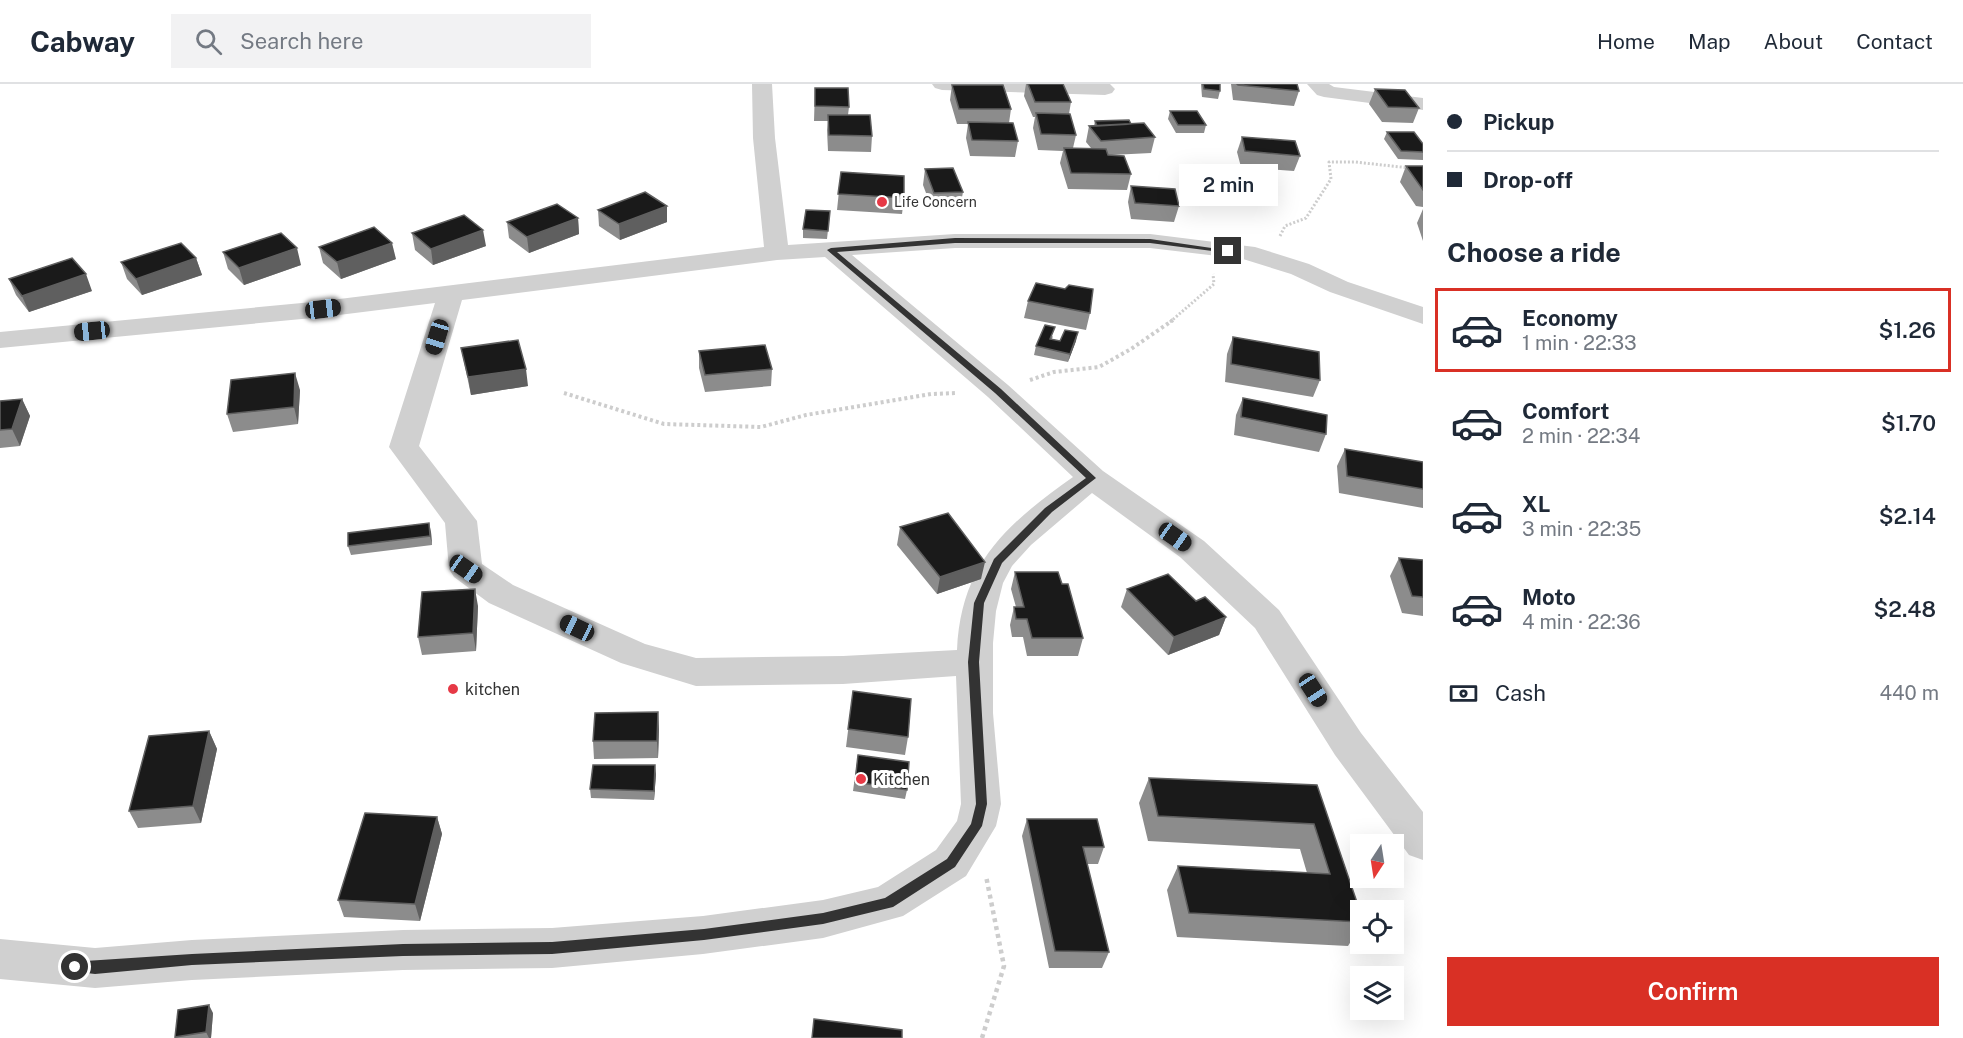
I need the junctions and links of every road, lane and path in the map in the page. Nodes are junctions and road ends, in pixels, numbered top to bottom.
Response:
1 (762, 84) edge
2 (942, 84) edge
3 (1317, 84) edge
4 (1105, 89) dead end
5 (1423, 104) edge
6 (1414, 169) edge
7 (1211, 249) junction
8 (831, 250) junction
9 (1246, 252) junction
10 (777, 253) junction
11 (451, 293) junction
12 (1423, 316) edge
13 (0, 340) edge
14 (998, 391) junction
15 (564, 393) dead end
16 (1092, 478) junction
17 (973, 662) junction
18 (976, 826) junction
19 (1423, 843) edge
20 (0, 959) edge
21 (982, 1038) edge

1 - 10 street
2 - 4 street
3 - 5 street
6 - 9 path
7 - 8 street
7 - 9 street
7 - 14 path
8 - 10 street
8 - 14 street
9 - 12 street
10 - 11 street
11 - 13 street
11 - 17 street
14 - 15 path
14 - 16 street
16 - 17 street
16 - 19 street
17 - 18 street
18 - 20 street
18 - 21 path

